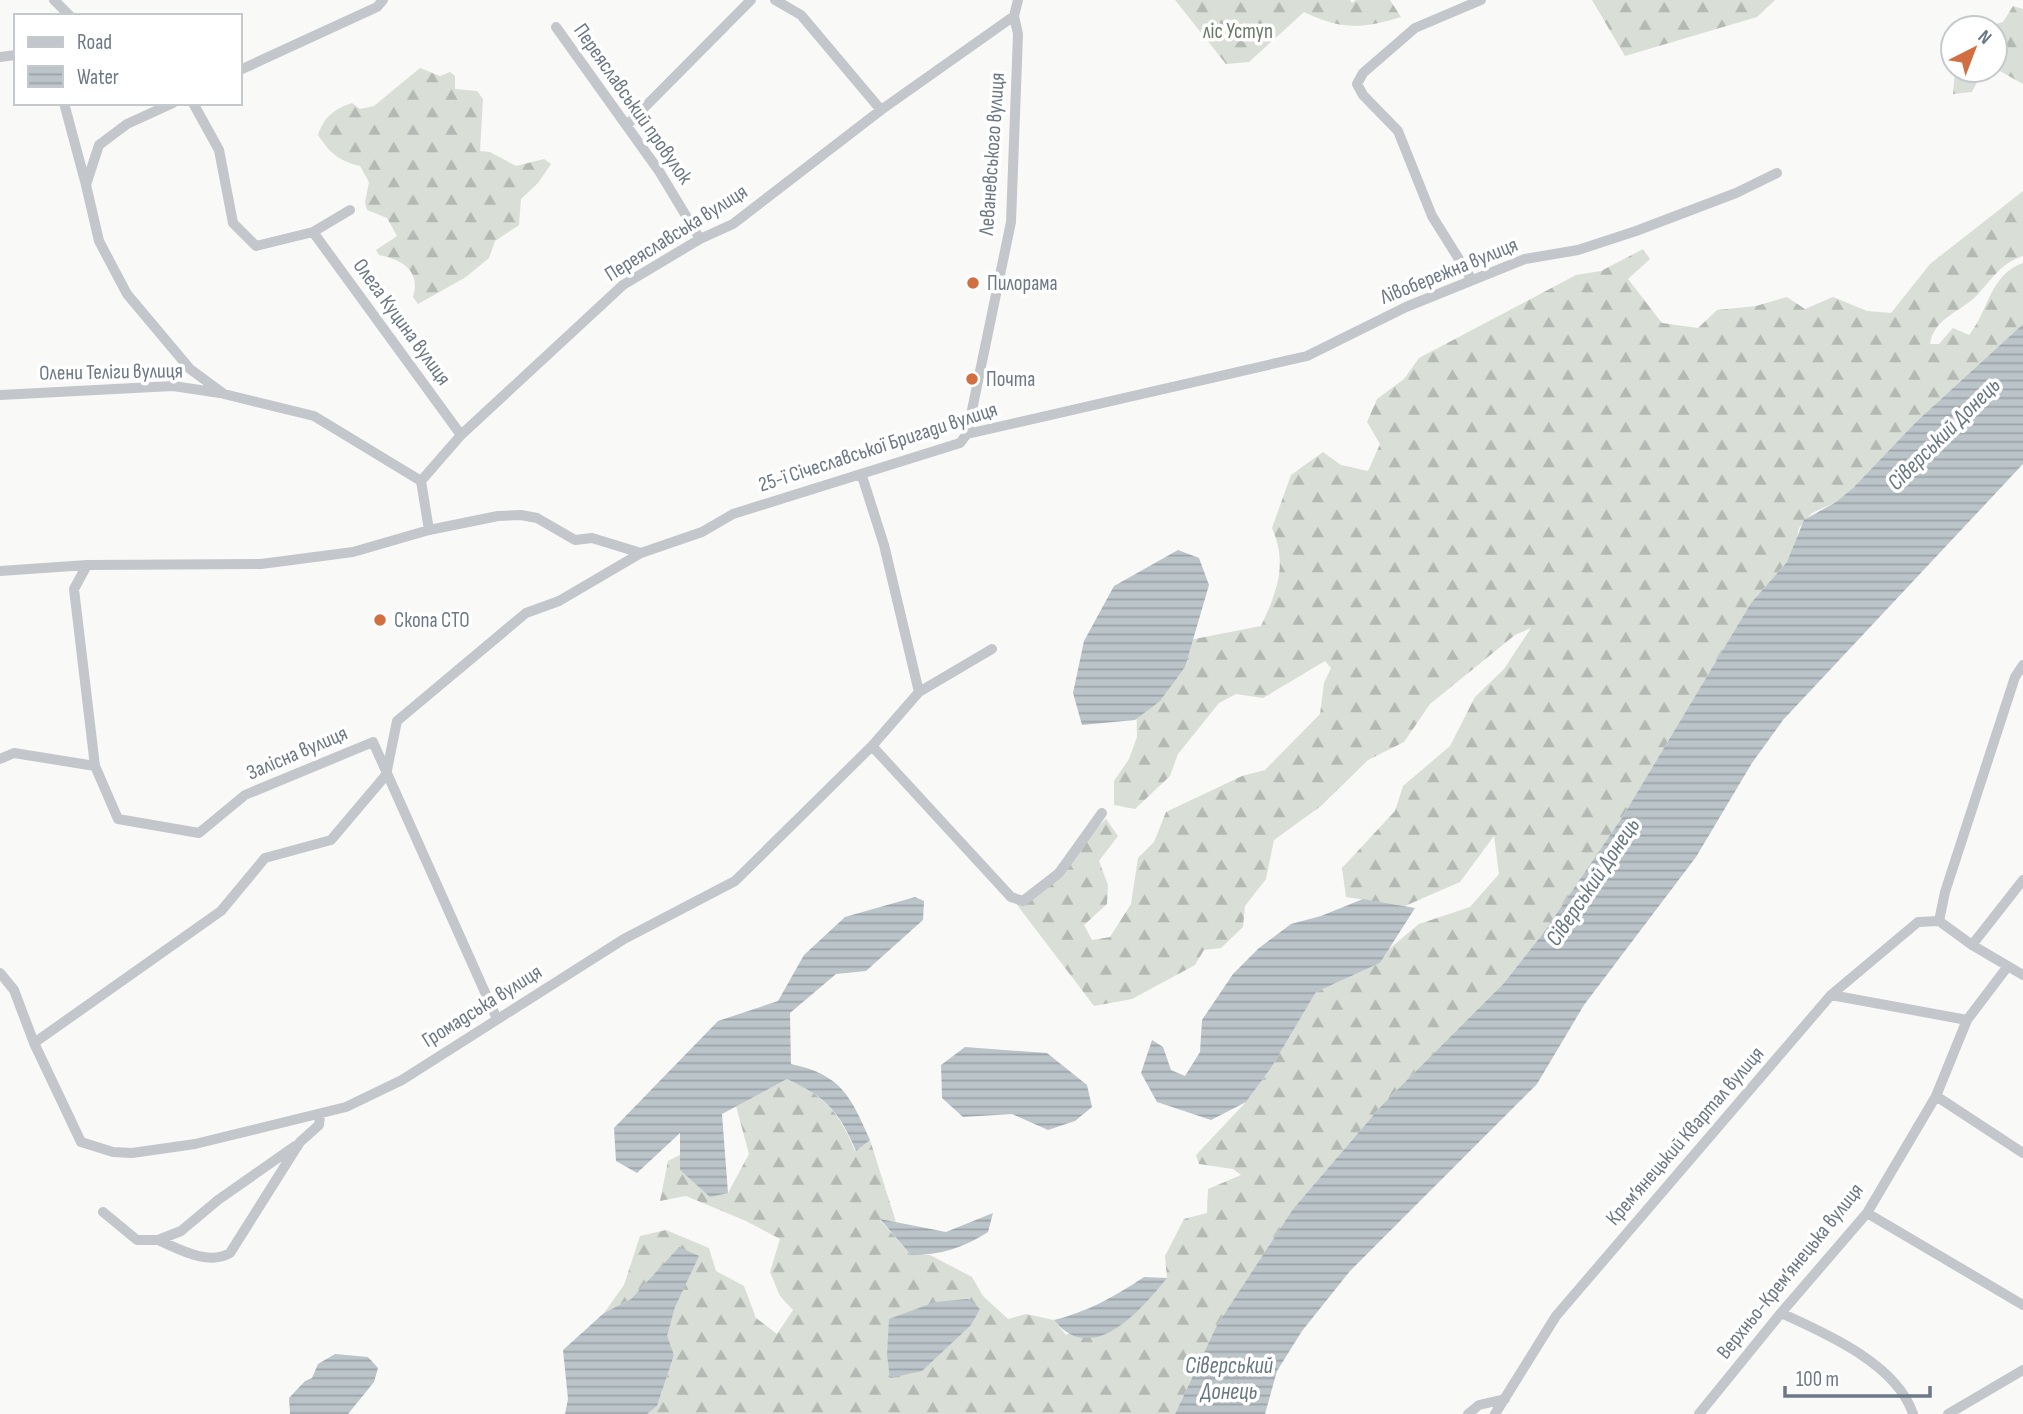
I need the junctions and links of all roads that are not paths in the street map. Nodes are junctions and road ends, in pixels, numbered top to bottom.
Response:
1 (383, 0) edge
2 (751, 0) edge
3 (775, 0) edge
4 (1018, 0) edge
5 (1481, 0) edge
6 (55, 2) edge
7 (68, 14) edge
8 (1014, 16) junction
9 (556, 27) dead end
10 (242, 69) edge
11 (65, 105) edge
12 (169, 105) edge
13 (194, 105) edge
14 (881, 110) junction
15 (627, 125) junction
16 (1777, 173) dead end
17 (86, 185) junction
18 (350, 210) dead end
19 (313, 232) junction
20 (700, 239) junction
21 (1472, 280) junction
22 (1173, 388) joint
23 (223, 394) junction
24 (0, 396) edge
25 (967, 434) junction
26 (461, 435) junction
27 (862, 476) junction
28 (421, 481) junction
29 (429, 530) junction
30 (641, 553) junction
31 (87, 565) junction
32 (0, 572) edge
33 (992, 649) dead end
34 (2023, 665) edge
35 (919, 692) junction
36 (872, 746) junction
37 (0, 759) edge
38 (95, 766) junction
39 (386, 775) junction
40 (1102, 813) dead end
41 (2023, 880) edge
42 (1939, 921) junction
43 (1972, 945) junction
44 (2008, 966) junction
45 (0, 973) edge
46 (2023, 975) edge
47 (1831, 995) junction
48 (497, 1019) junction
49 (1967, 1020) junction
50 (34, 1043) junction
51 (1936, 1096) junction
52 (320, 1115) junction
53 (300, 1142) junction
54 (2023, 1153) edge
55 (103, 1212) dead end
56 (1867, 1213) junction
57 (158, 1240) junction
58 (2023, 1305) edge
59 (1781, 1313) junction
60 (2023, 1370) edge
61 (1505, 1399) junction
62 (1468, 1414) edge
63 (1495, 1414) edge
64 (1699, 1414) edge
65 (1913, 1414) edge
66 (1948, 1414) edge

1 - 10 street
2 - 15 street
3 - 14 street
4 - 8 street, Леваневського вулиця
5 - 21 street
6 - 7 street
8 - 14 street, Переяславська вулиця
8 - 25 street, Леваневського вулиця
9 - 15 street, Переяславський провулок
11 - 17 street, Олени Теліги вулиця
12 - 17 street
13 - 19 street
14 - 20 street, Переяславська вулиця
15 - 20 street, Переяславський провулок
16 - 21 street, Лівобережна вулиця
17 - 23 street, Олени Теліги вулиця
18 - 19 street
19 - 26 street, Олега Куцина вулиця
20 - 26 street, Переяславська вулиця
21 - 22 street, Лівобережна вулиця
22 - 25 street, 25-ї Січеславської Бригади вулиця
23 - 24 street, Олени Теліги вулиця
23 - 28 street, Олени Теліги вулиця
25 - 27 street, 25-ї Січеславської Бригади вулиця
26 - 28 street, Переяславська вулиця
27 - 30 street, 25-ї Січеславської Бригади вулиця
27 - 35 street
28 - 29 street
29 - 30 street
29 - 31 street
30 - 39 street, 25-ї Січеславської Бригади вулиця
31 - 32 street
31 - 38 street
33 - 35 street, Громадська вулиця
34 - 42 street
35 - 36 street, Громадська вулиця
36 - 40 street
36 - 48 street, Громадська вулиця
37 - 38 street
38 - 39 street, Залісна вулиця
39 - 48 street
39 - 50 street
41 - 43 street
42 - 43 street
42 - 47 street, Крем’янецький Квартал вулиця
43 - 44 street
44 - 46 street
44 - 49 street, Верхньо-Крем’янецька вулиця
45 - 50 street, Громадська вулиця
47 - 49 street
47 - 61 street, Крем’янецький Квартал вулиця
48 - 52 street, Громадська вулиця
49 - 51 street, Верхньо-Крем’янецька вулиця
50 - 52 street, Громадська вулиця
51 - 54 street
51 - 56 street, Верхньо-Крем’янецька вулиця
52 - 53 street
53 - 57 street
53 - 57 street
55 - 57 street
56 - 58 street
56 - 59 street, Верхньо-Крем’янецька вулиця
59 - 64 street, Верхньо-Крем’янецька вулиця
59 - 65 street
60 - 66 street
61 - 62 street
61 - 63 street, Крем’янецький Квартал вулиця

